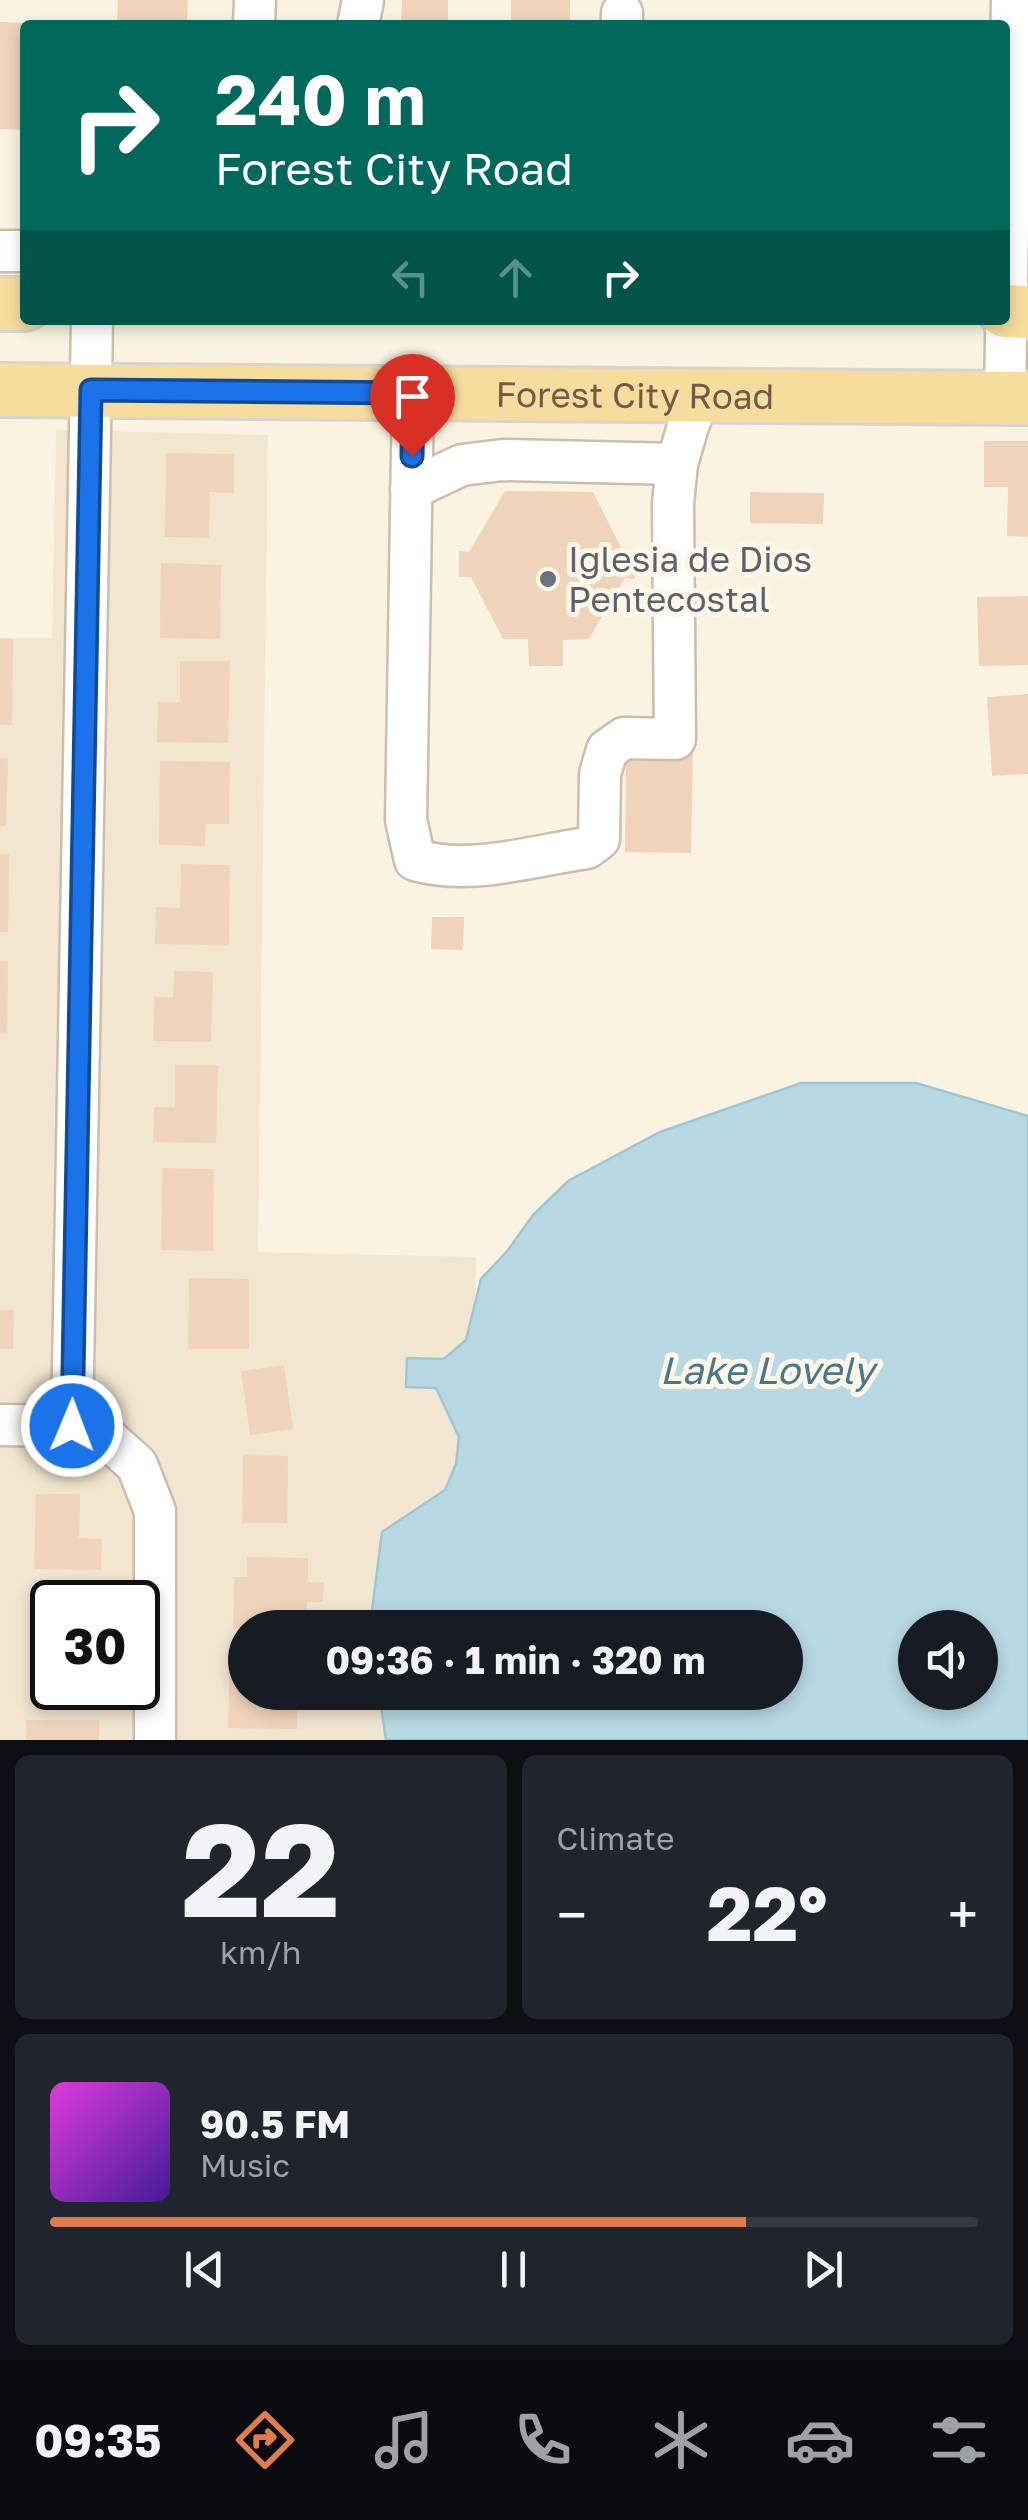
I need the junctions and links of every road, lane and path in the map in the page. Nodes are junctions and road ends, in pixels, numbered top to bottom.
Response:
1 (1012, 0) edge
2 (1013, 312) edge
3 (92, 325) edge
4 (0, 390) edge
5 (91, 390) junction
6 (413, 393) junction
7 (700, 395) junction
8 (1017, 398) edge
9 (677, 464) junction
10 (411, 489) junction
11 (0, 1425) edge
12 (72, 1426) junction
13 (155, 1740) edge

1 - 2 street
2 - 8 street
3 - 5 street
4 - 5 main road, Forest City Road
5 - 6 main road, Forest City Road
5 - 12 street
6 - 7 main road, Forest City Road
6 - 10 street
7 - 8 main road, Forest City Road
7 - 9 street
9 - 10 street
9 - 10 street
11 - 12 street
12 - 13 street

